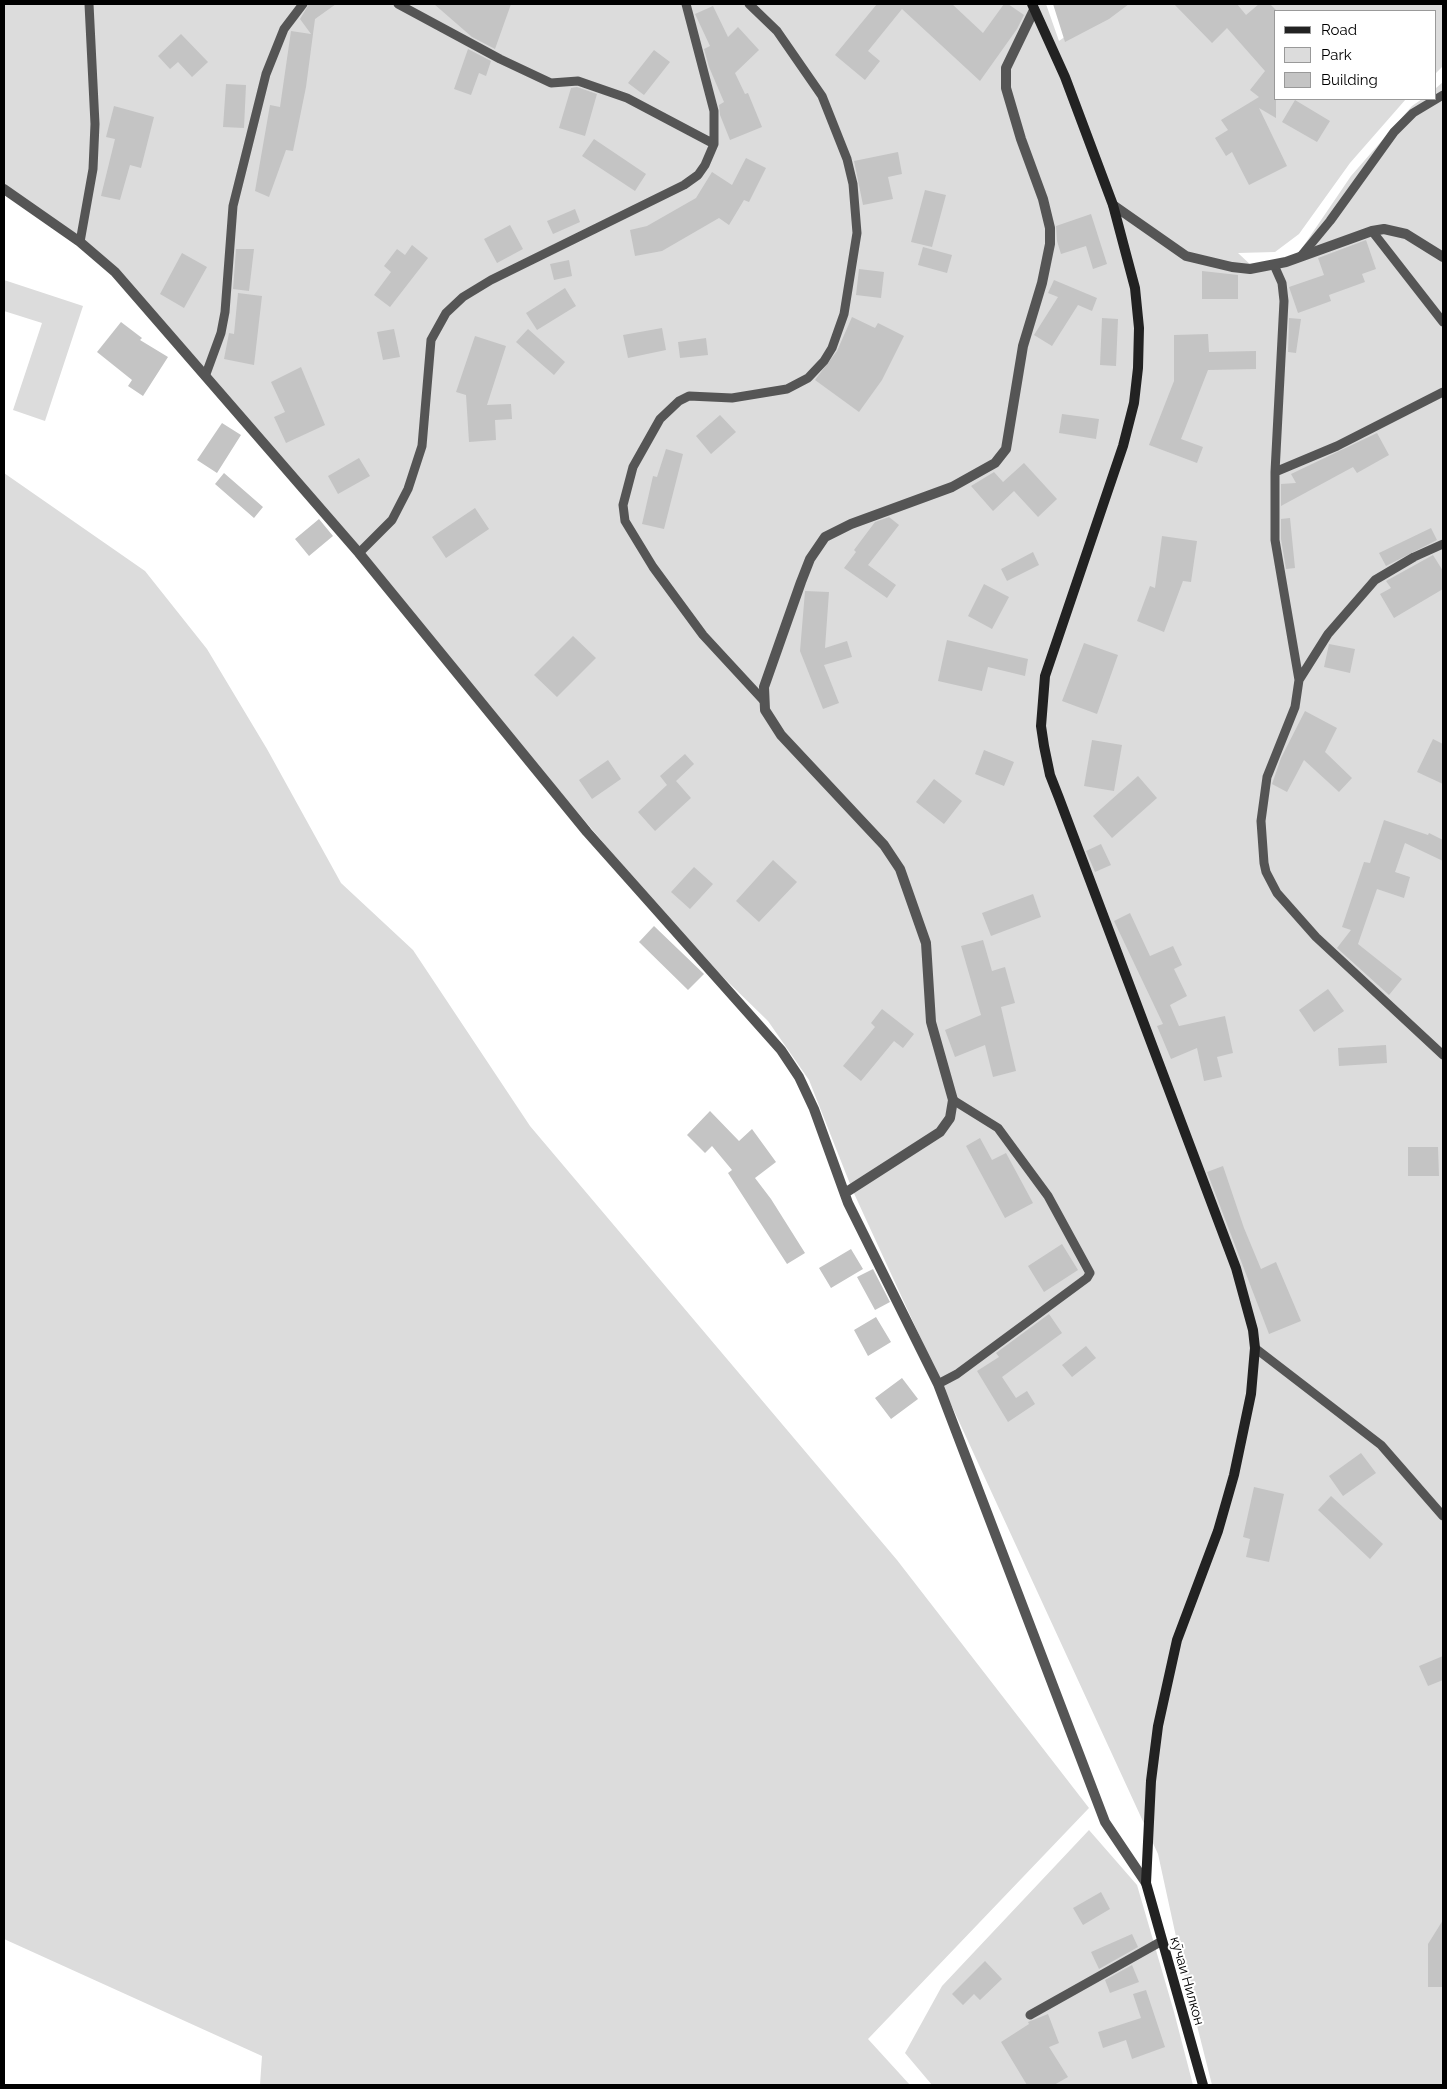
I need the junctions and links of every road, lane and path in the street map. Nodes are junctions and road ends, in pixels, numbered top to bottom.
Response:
1 (89, 4) edge
2 (303, 4) edge
3 (398, 4) edge
4 (686, 4) edge
5 (749, 4) edge
6 (1033, 7) edge
7 (1435, 100) edge
8 (714, 144) junction
9 (4, 189) edge
10 (1113, 205) junction
11 (1372, 231) junction
12 (80, 242) junction
13 (1301, 256) junction
14 (1443, 257) edge
15 (1274, 265) junction
16 (1443, 322) edge
17 (206, 374) junction
18 (1443, 392) edge
19 (1275, 472) junction
20 (1443, 544) edge
21 (359, 553) junction
22 (1300, 680) junction
23 (764, 702) junction
24 (1443, 1055) edge
25 (953, 1100) junction
26 (845, 1193) junction
27 (1255, 1348) junction
28 (938, 1384) junction
29 (1443, 1516) edge
30 (1146, 1884) junction
31 (1162, 1941) junction
32 (1030, 2015) dead end
33 (1203, 2085) edge

1 - 12 lane
2 - 17 lane
3 - 8 lane
4 - 8 lane
5 - 23 lane
6 - 10 street, кӯчаи Нилкон
6 - 23 street
7 - 13 lane
8 - 21 lane
9 - 12 street
10 - 15 street
10 - 27 street, кӯчаи Нилкон
11 - 13 street
11 - 14 street
11 - 16 lane
12 - 17 street
13 - 15 street
15 - 19 lane
17 - 21 street
18 - 19 lane
19 - 22 lane
20 - 22 lane
21 - 26 street
22 - 24 lane
23 - 25 street
25 - 26 street
25 - 28 lane
26 - 28 street
27 - 29 lane
27 - 30 street, кӯчаи Нилкон
28 - 30 street
30 - 31 street, кӯчаи Нилкон
31 - 32 lane
31 - 33 street, кӯчаи Нилкон

